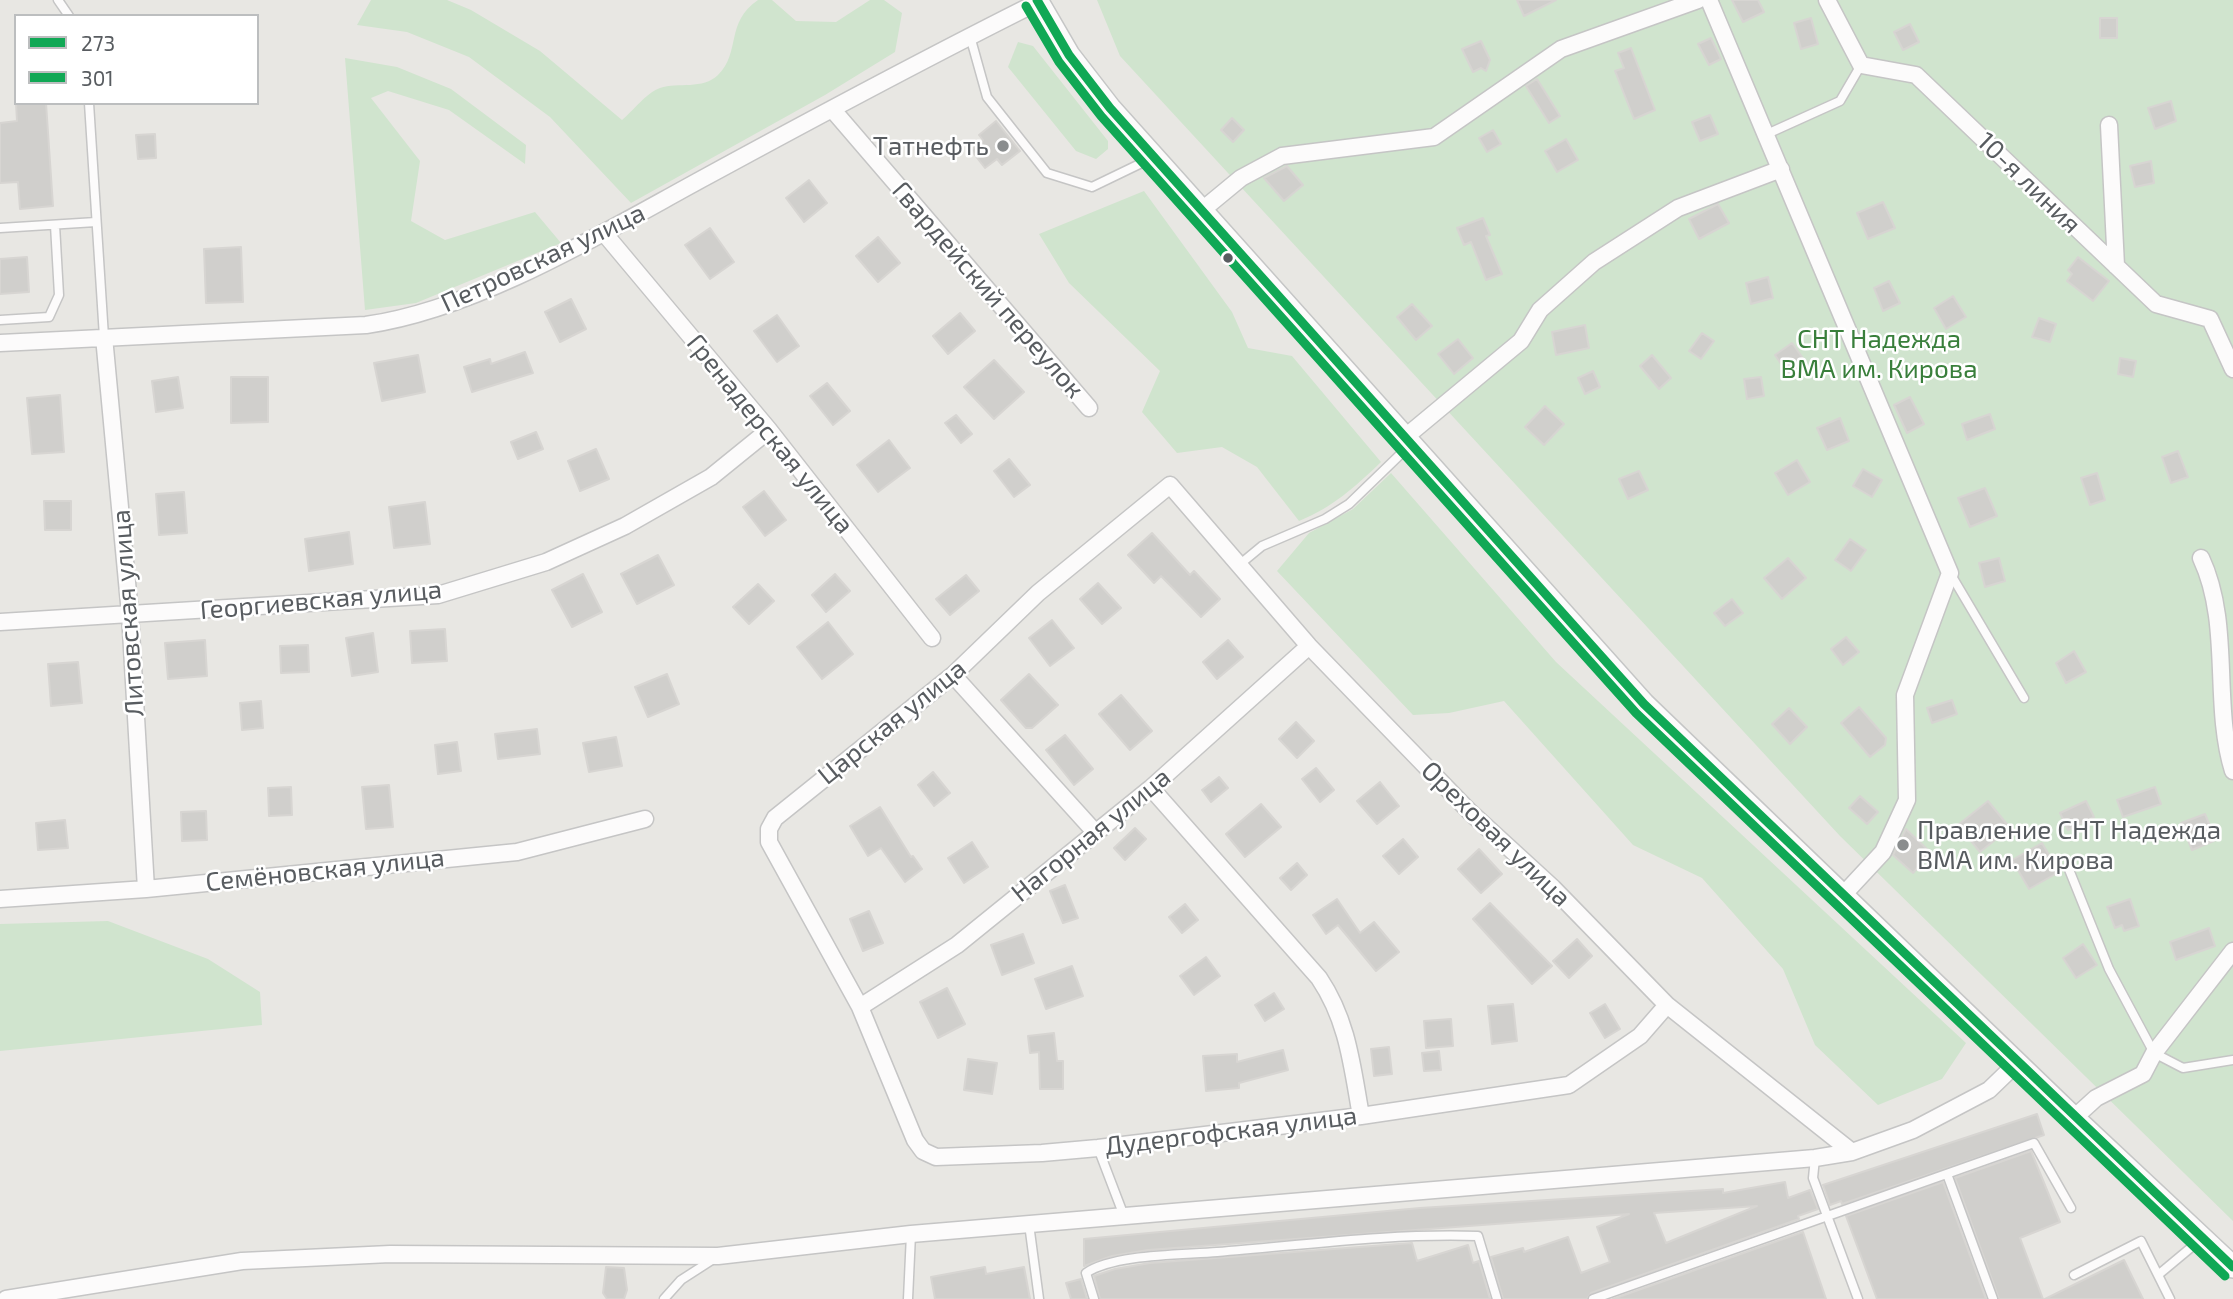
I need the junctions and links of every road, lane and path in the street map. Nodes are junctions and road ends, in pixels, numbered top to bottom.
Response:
1 (1698, 0) edge
2 (1709, 0) edge
3 (1826, 0) edge
4 (1038, 1) edge
5 (970, 36) junction
6 (1861, 65) junction
7 (89, 105) edge
8 (831, 109) junction
9 (2109, 125) dead end
10 (1768, 134) junction
11 (1154, 157) junction
12 (1782, 169) junction
13 (1201, 211) junction
14 (96, 222) junction
15 (54, 225) junction
16 (0, 228) edge
17 (604, 233) junction
18 (2116, 266) junction
19 (0, 320) edge
20 (104, 337) junction
21 (0, 343) edge
22 (2233, 369) edge
23 (1089, 408) dead end
24 (768, 430) junction
25 (1406, 442) junction
26 (1170, 485) joint
27 (2201, 558) dead end
28 (1239, 565) junction
29 (1950, 573) junction
30 (130, 614) junction
31 (0, 622) edge
32 (932, 638) dead end
33 (1309, 646) junction
34 (953, 674) junction
35 (2024, 698) dead end
36 (2233, 771) edge
37 (1151, 788) junction
38 (645, 819) dead end
39 (1094, 831) junction
40 (2068, 867) dead end
41 (146, 889) junction
42 (1844, 894) junction
43 (0, 899) edge
44 (2233, 951) edge
45 (1667, 1005) junction
46 (860, 1007) junction
47 (2154, 1053) junction
48 (2233, 1060) edge
49 (2017, 1063) junction
50 (1361, 1116) junction
51 (2074, 1118) junction
52 (1098, 1147) junction
53 (1852, 1153) junction
54 (1815, 1158) junction
55 (1947, 1174) junction
56 (2071, 1208) dead end
57 (1124, 1216) junction
58 (1827, 1217) junction
59 (1029, 1224) junction
60 (911, 1234) junction
61 (2202, 1238) junction
62 (718, 1256) junction
63 (2233, 1267) edge
64 (2074, 1275) dead end
65 (2158, 1275) junction
66 (6, 1299) edge
67 (664, 1299) edge
68 (908, 1299) edge
69 (1039, 1299) edge
70 (1094, 1299) edge
71 (1497, 1299) edge
72 (1593, 1299) edge
73 (1858, 1299) edge
74 (1993, 1299) edge
75 (2170, 1299) edge

1 - 13 street
2 - 10 street
3 - 6 street
4 - 5 street, Петровская улица
4 - 11 main road
5 - 8 street, Петровская улица
5 - 11 lane
6 - 10 lane
6 - 18 street, 10-я линия
7 - 14 lane
8 - 17 street, Петровская улица
8 - 23 street, Гвардейский переулок
9 - 18 street
10 - 12 street
11 - 13 main road
12 - 25 street
12 - 29 street
13 - 25 main road
14 - 15 lane
14 - 20 lane
15 - 16 lane
15 - 19 lane
17 - 20 street, Петровская улица
17 - 24 street, Гренадерская улица
18 - 22 street, 10-я линия
20 - 21 street, Петровская улица
20 - 30 street, Литовская улица
24 - 30 street, Георгиевская улица
24 - 32 street, Гренадерская улица
25 - 28 lane
25 - 42 main road
26 - 28 street, Ореховая улица
26 - 34 street, Царская улица
27 - 36 street
28 - 33 street, Ореховая улица
29 - 35 lane
29 - 42 street
30 - 31 street, Георгиевская улица
30 - 41 street, Литовская улица
33 - 37 street, Нагорная улица
33 - 45 street, Ореховая улица
34 - 39 street
34 - 46 street, Царская улица
37 - 39 street, Нагорная улица
37 - 50 street
38 - 41 street, Семёновская улица
39 - 46 street, Нагорная улица
40 - 47 lane
41 - 43 street, Семёновская улица
42 - 49 main road
44 - 47 street
45 - 50 street, Дудергофская улица
45 - 53 street, Ореховая улица
46 - 52 street, Дудергофская улица
47 - 48 lane
47 - 51 street
49 - 51 main road
49 - 53 street
50 - 52 street, Дудергофская улица
51 - 61 main road
52 - 57 lane
53 - 54 street
54 - 57 street
54 - 58 lane
55 - 56 lane
55 - 58 lane
55 - 74 lane
57 - 59 street
58 - 72 lane
58 - 73 lane
59 - 60 street
59 - 69 lane
60 - 62 street
60 - 68 lane
61 - 63 main road
61 - 65 lane
62 - 66 street
62 - 67 lane
64 - 65 lane
65 - 75 lane
70 - 71 lane

